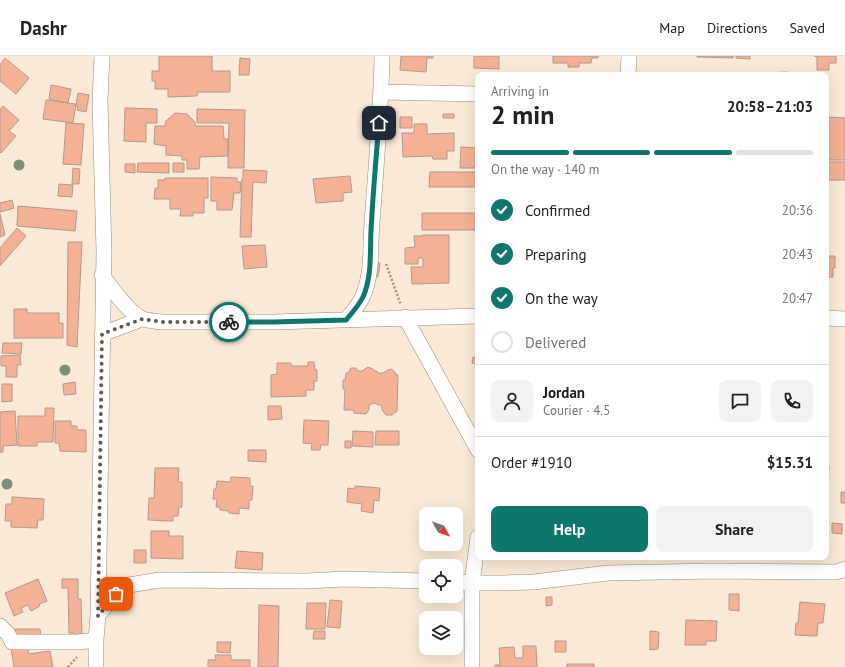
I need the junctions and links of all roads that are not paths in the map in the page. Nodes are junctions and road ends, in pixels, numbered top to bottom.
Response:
1 (102, 56) edge
2 (382, 56) edge
3 (629, 56) edge
4 (628, 72) edge
5 (381, 92) junction
6 (475, 94) edge
7 (102, 275) junction
8 (475, 316) edge
9 (405, 317) junction
10 (829, 318) edge
11 (142, 319) junction
12 (845, 319) edge
13 (346, 320) junction
14 (102, 334) junction
15 (475, 445) edge
16 (475, 560) edge
17 (842, 574) edge
18 (419, 581) edge
19 (463, 582) edge
20 (472, 582) junction
21 (98, 616) junction
22 (0, 626) edge
23 (96, 640) junction
24 (96, 667) edge
25 (472, 667) edge

1 - 7 street
2 - 5 street
3 - 4 street
5 - 6 street
5 - 13 street
7 - 11 street
7 - 14 street
8 - 9 street
9 - 13 street
9 - 15 street
10 - 12 street
11 - 13 street
11 - 14 street
14 - 21 street
16 - 20 street
17 - 20 street
18 - 21 street
19 - 20 street
20 - 25 street
21 - 23 street
22 - 23 street
23 - 24 street

